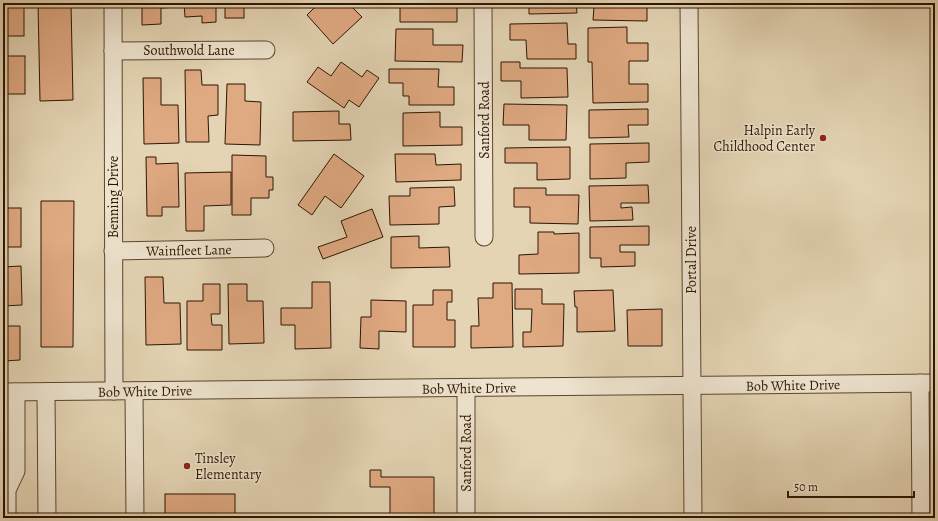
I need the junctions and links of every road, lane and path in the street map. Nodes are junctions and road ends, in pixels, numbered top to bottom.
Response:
1 (113, 3) edge
2 (483, 3) edge
3 (689, 3) edge
4 (266, 50) dead end
5 (113, 51) junction
6 (484, 237) dead end
7 (265, 248) dead end
8 (113, 251) junction
9 (928, 383) edge
10 (692, 386) junction
11 (466, 388) junction
12 (114, 391) junction
13 (134, 391) junction
14 (10, 392) edge
15 (46, 392) junction
16 (5, 490) edge
17 (7, 518) edge
18 (47, 518) edge
19 (135, 518) edge
20 (466, 518) edge
21 (693, 518) edge
22 (921, 518) edge

1 - 5 street, Benning Drive
2 - 6 street, Sanford Road
3 - 10 street, Portal Drive
4 - 5 street, Southwold Lane
5 - 8 street, Benning Drive
7 - 8 street, Wainfleet Lane
8 - 12 street, Benning Drive
9 - 10 street, Bob White Drive
9 - 22 street
10 - 11 street, Bob White Drive
10 - 21 street, Portal Drive
11 - 13 street, Bob White Drive
11 - 20 street, Sanford Road
12 - 13 street, Bob White Drive
12 - 15 street, Bob White Drive
13 - 19 street
14 - 15 street, Bob White Drive
14 - 16 street
15 - 18 street
16 - 17 street

